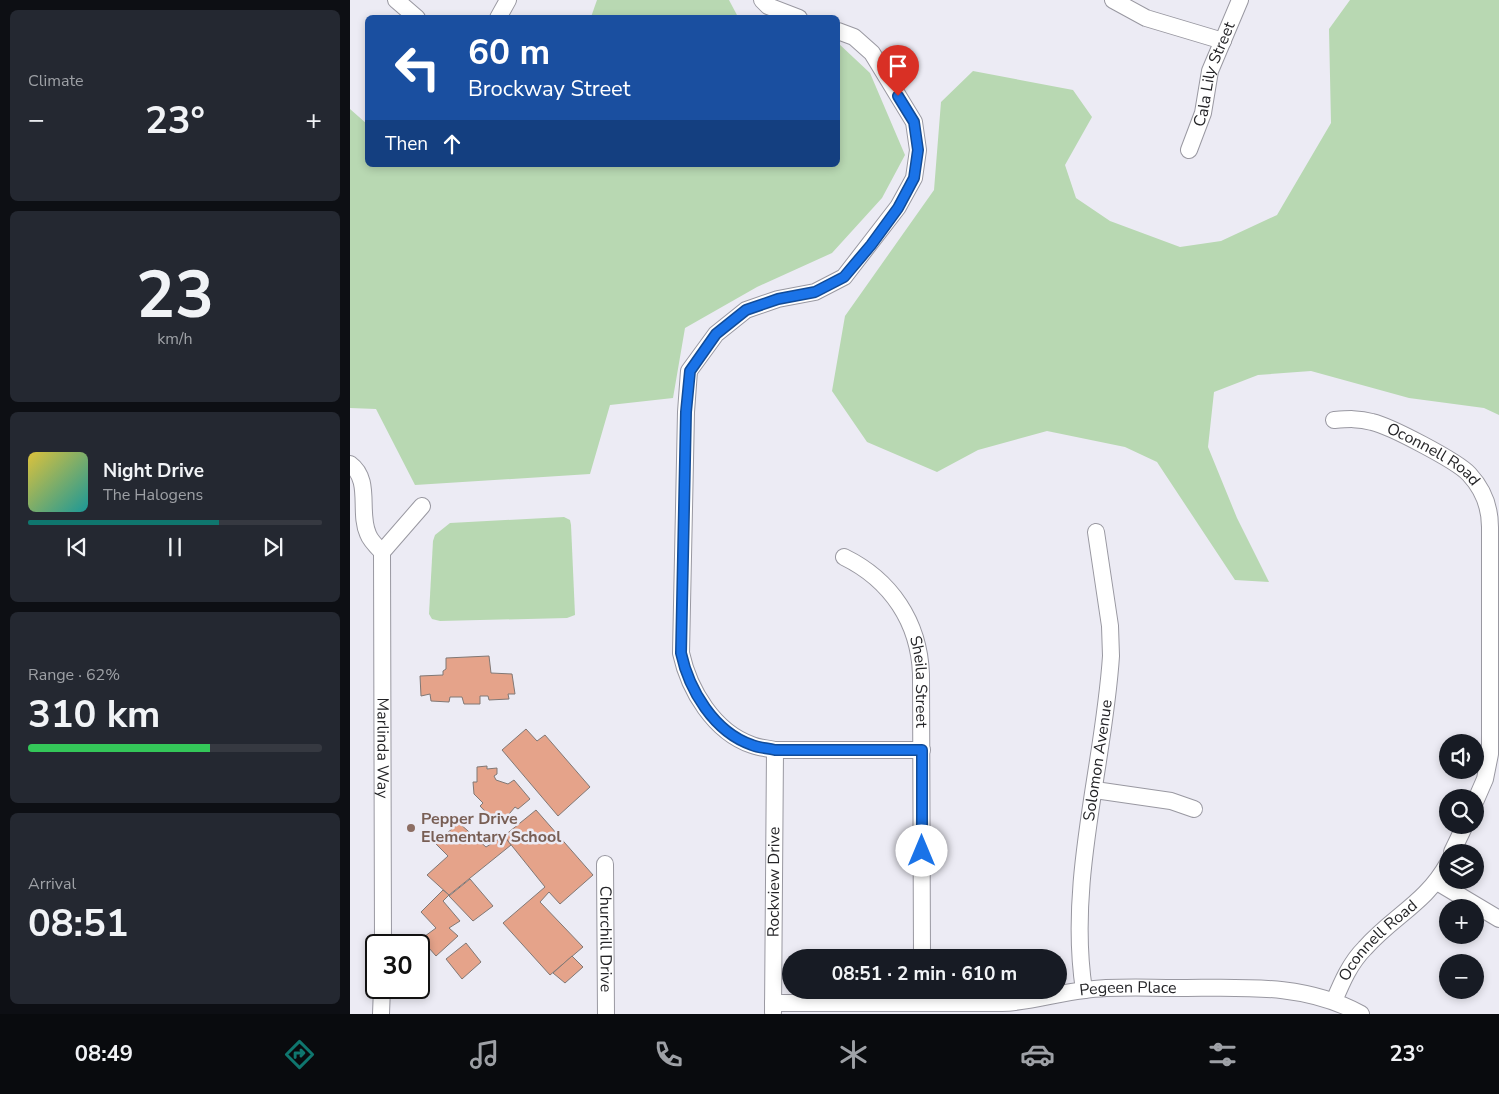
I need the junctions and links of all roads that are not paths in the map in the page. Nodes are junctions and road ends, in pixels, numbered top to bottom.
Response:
1 (396, 0) edge
2 (508, 0) edge
3 (762, 0) edge
4 (1113, 0) edge
5 (1240, 0) edge
6 (413, 15) edge
7 (500, 15) edge
8 (790, 15) edge
9 (840, 32) edge
10 (1223, 41) junction
11 (1189, 150) dead end
12 (1334, 420) dead end
13 (350, 464) edge
14 (422, 506) dead end
15 (1096, 532) dead end
16 (382, 552) junction
17 (844, 557) dead end
18 (775, 750) junction
19 (922, 750) junction
20 (1481, 789) edge
21 (1094, 790) junction
22 (1194, 809) dead end
23 (605, 864) dead end
24 (1439, 879) edge
25 (1437, 882) junction
26 (1499, 919) edge
27 (383, 934) edge
28 (922, 949) edge
29 (1084, 990) junction
30 (1067, 993) edge
31 (382, 999) edge
32 (895, 999) edge
33 (953, 999) edge
34 (1037, 999) edge
35 (1334, 1001) junction
36 (772, 1008) edge
37 (381, 1014) edge
38 (606, 1014) edge
39 (1361, 1014) edge

1 - 6 street
2 - 7 street
3 - 8 street
4 - 10 street
5 - 10 street, Cala Lily Street
9 - 18 street
10 - 11 street, Cala Lily Street
12 - 20 street, Oconnell Road
13 - 16 street
14 - 16 street
15 - 21 street, Solomon Avenue
16 - 27 street, Marlinda Way
17 - 19 street, Sheila Street
18 - 19 street
18 - 36 street, Rockview Drive
19 - 28 street, Sheila Street
21 - 22 street
21 - 29 street, Solomon Avenue
23 - 38 street, Churchill Drive
24 - 25 street, Oconnell Road
25 - 26 street
25 - 35 street, Oconnell Road
29 - 30 street, Pegeen Place
29 - 35 street, Pegeen Place
31 - 37 street
32 - 36 street, Pegeen Place
33 - 34 street, Pegeen Place
35 - 39 street, Pegeen Place

